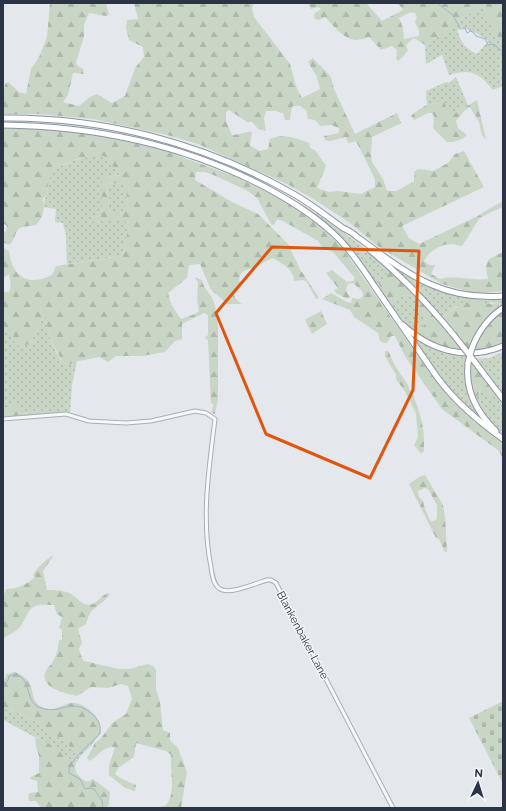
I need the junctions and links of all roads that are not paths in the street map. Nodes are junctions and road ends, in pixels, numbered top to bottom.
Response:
1 (3, 118) edge
2 (3, 125) edge
3 (344, 228) junction
4 (503, 296) edge
5 (503, 308) edge
6 (398, 320) junction
7 (503, 346) edge
8 (503, 399) edge
9 (3, 419) edge
10 (503, 438) edge
11 (393, 808) edge

1 - 3 highway
2 - 6 highway
3 - 4 highway
3 - 8 highway, bridge
5 - 10 highway, bridge
6 - 7 highway
6 - 10 highway
9 - 11 street, Blankenbaker Lane

